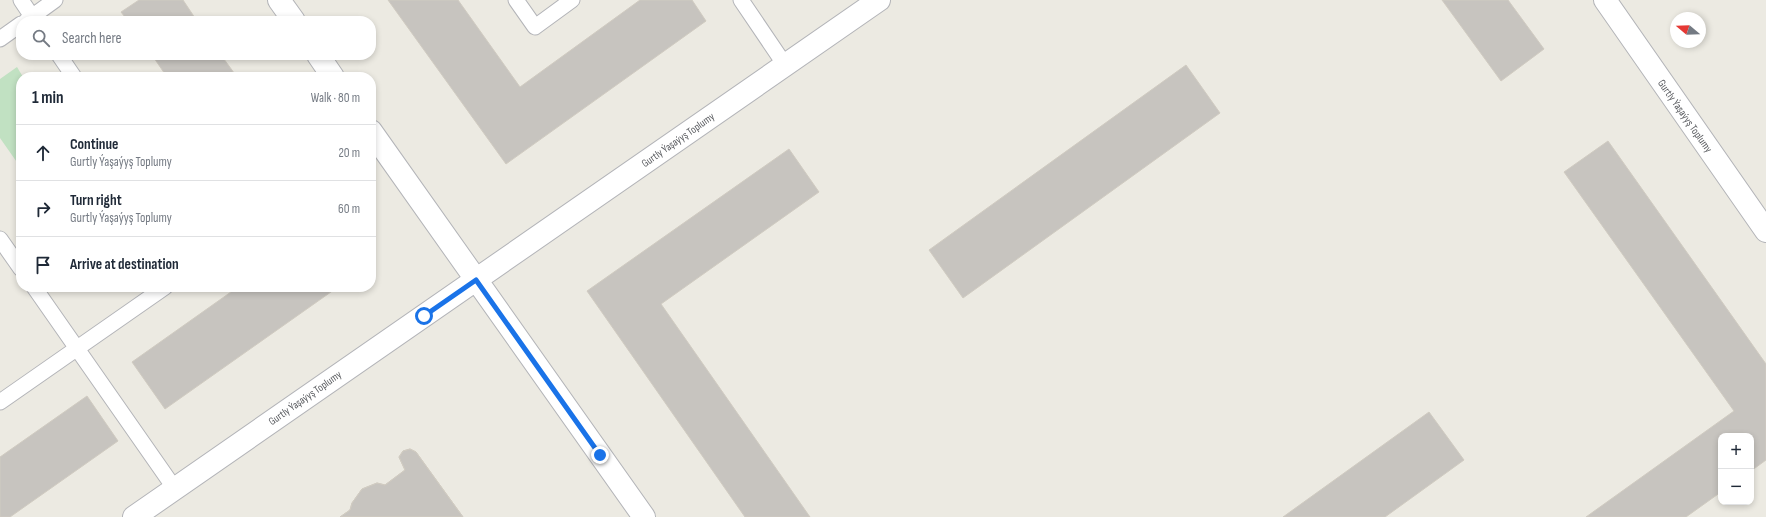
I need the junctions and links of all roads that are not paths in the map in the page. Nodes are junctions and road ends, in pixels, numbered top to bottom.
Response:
1 (21, 0) edge
2 (55, 0) edge
3 (279, 0) edge
4 (516, 0) edge
5 (572, 0) edge
6 (741, 0) edge
7 (879, 0) edge
8 (1605, 0) edge
9 (27, 16) edge
10 (35, 16) edge
11 (290, 16) edge
12 (16, 29) edge
13 (0, 39) edge
14 (62, 60) edge
15 (321, 60) edge
16 (785, 65) junction
17 (71, 72) edge
18 (330, 72) edge
19 (376, 138) edge
20 (1766, 231) edge
21 (0, 239) edge
22 (16, 262) edge
23 (476, 280) junction
24 (38, 292) edge
25 (158, 292) edge
26 (77, 348) junction
27 (0, 402) edge
28 (174, 489) junction
29 (134, 517) edge
30 (644, 517) edge

1 - 9 lane
2 - 10 lane
3 - 11 street
4 - 5 lane
6 - 16 lane
7 - 16 street, Gurtly Ýaşaýyş Toplumy
8 - 20 street, Gurtly Ýaşaýyş Toplumy
12 - 13 lane
14 - 17 lane
15 - 18 street
16 - 23 street, Gurtly Ýaşaýyş Toplumy
19 - 23 street
21 - 22 lane
23 - 28 street, Gurtly Ýaşaýyş Toplumy
23 - 30 street
24 - 26 lane
25 - 26 lane
26 - 27 lane
26 - 28 lane
28 - 29 street, Gurtly Ýaşaýyş Toplumy

